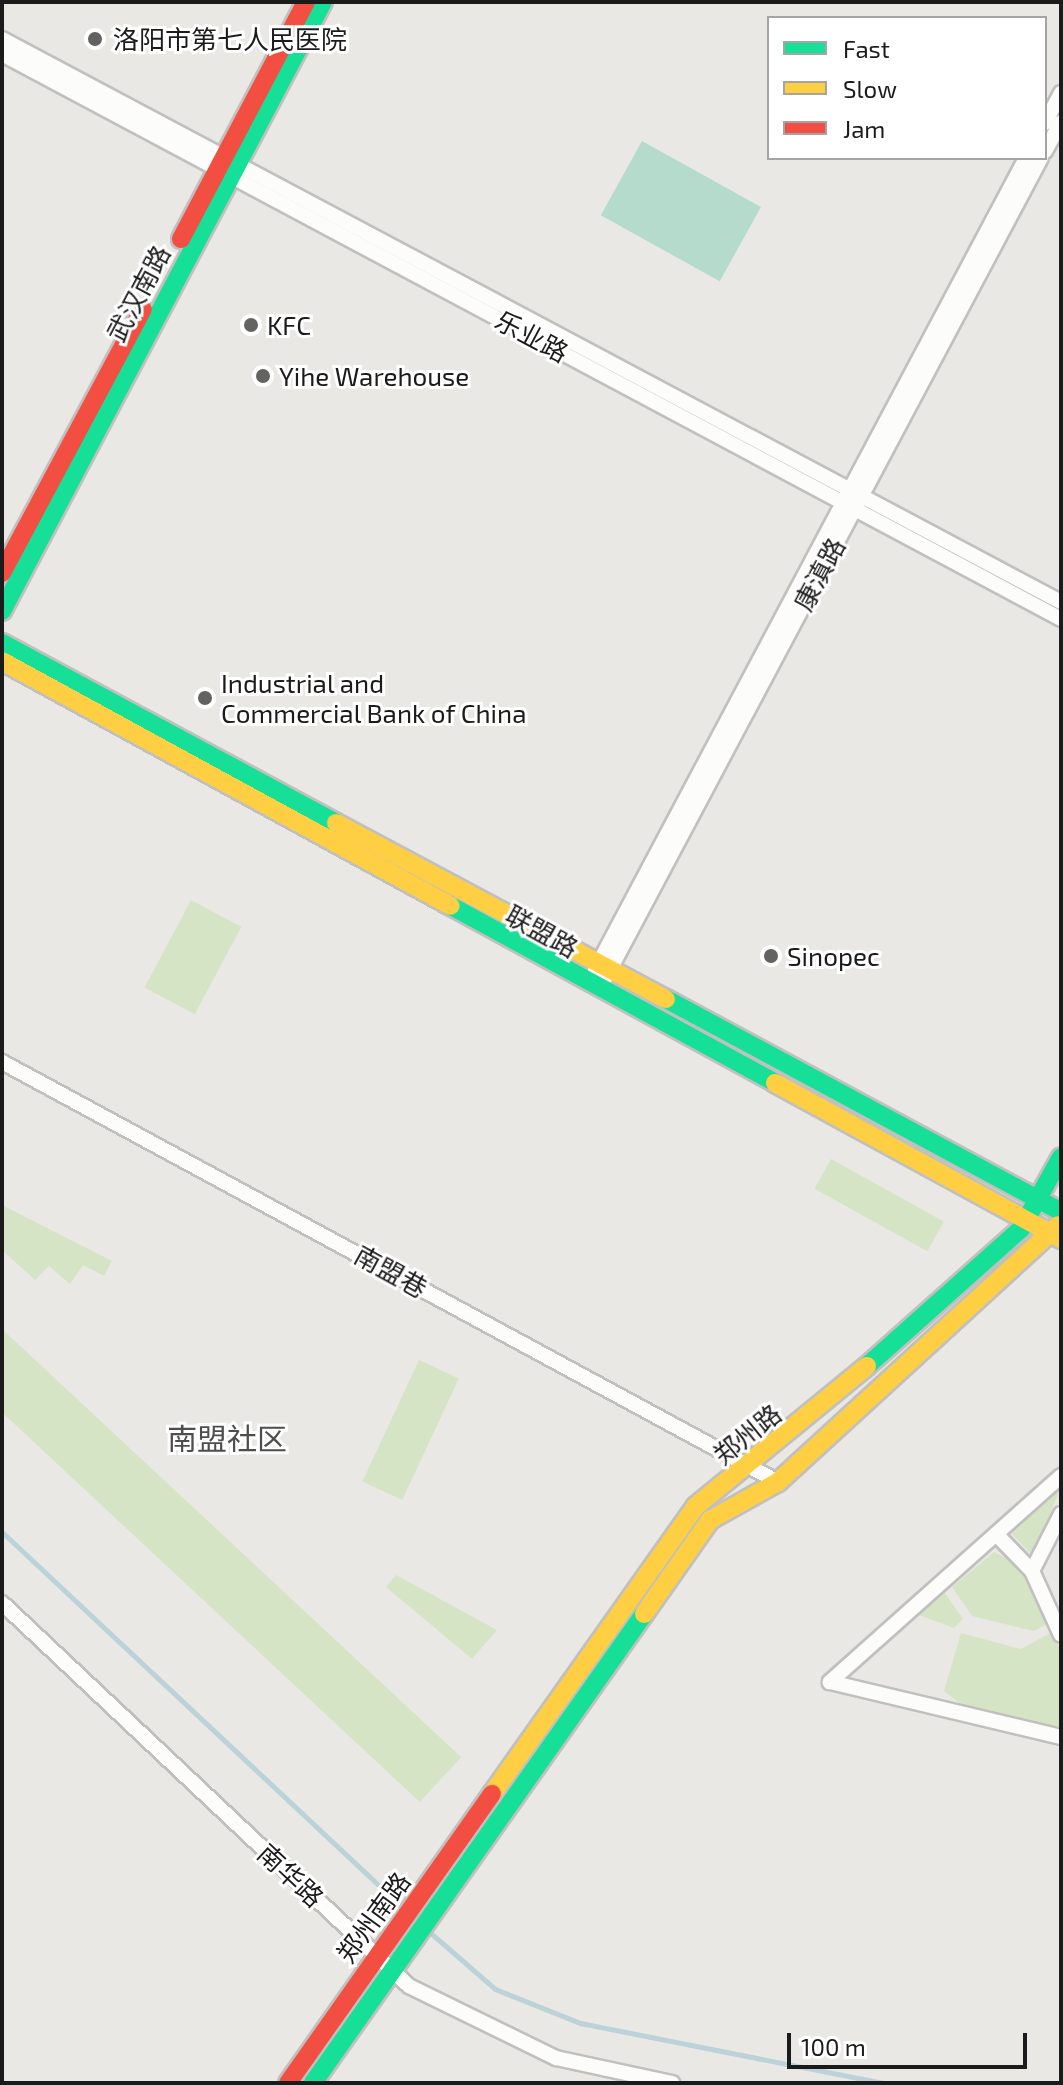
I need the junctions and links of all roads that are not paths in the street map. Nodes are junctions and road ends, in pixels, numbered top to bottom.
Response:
1 (306, 2) edge
2 (323, 2) edge
3 (2, 39) edge
4 (2, 54) edge
5 (1061, 93) edge
6 (1047, 119) edge
7 (1061, 122) edge
8 (1047, 147) edge
9 (1025, 160) edge
10 (1040, 160) edge
11 (228, 166) junction
12 (851, 498) junction
13 (2, 573) edge
14 (1061, 602) edge
15 (2, 611) edge
16 (1061, 619) edge
17 (2, 643) edge
18 (2, 661) edge
19 (602, 971) junction
20 (593, 988) junction
21 (2, 1062) edge
22 (1061, 1157) edge
23 (1038, 1200) junction
24 (1061, 1212) edge
25 (1028, 1221) junction
26 (1058, 1231) edge
27 (754, 1465) junction
28 (1061, 1476) edge
29 (778, 1482) junction
30 (1061, 1514) edge
31 (996, 1534) junction
32 (1032, 1571) junction
33 (2, 1603) edge
34 (1061, 1633) edge
35 (1061, 1737) edge
36 (508, 1789) junction
37 (377, 1955) junction
38 (392, 1969) junction
39 (288, 2083) edge
40 (313, 2083) edge
41 (672, 2083) edge

1 - 11 main road, 武汉南路
2 - 11 main road, 武汉南路
3 - 11 street, 乐业路
4 - 11 street, 乐业路
5 - 6 street
7 - 8 street
9 - 12 street, 康滇路
10 - 12 street, 康滇路
11 - 12 street, 乐业路
11 - 13 main road, 武汉南路
11 - 15 main road, 武汉南路
12 - 14 street, 乐业路
12 - 16 street, 乐业路
12 - 19 street, 康滇路
17 - 19 main road, 联盟路
18 - 20 main road, 联盟路
19 - 20 street, 康滇路
19 - 23 main road, 联盟路
20 - 25 main road, 联盟路
21 - 27 street, 南盟巷
22 - 23 main road, 郑州路
23 - 24 main road, 联盟路
23 - 25 main road, 郑州路
25 - 26 main road, 联盟路
25 - 27 main road, 郑州路
26 - 29 main road, 郑州路
27 - 29 street, 南盟巷
27 - 36 main road, 郑州路
28 - 31 street
29 - 36 main road, 郑州路
30 - 32 street
31 - 32 street
31 - 35 street
32 - 34 street
33 - 37 street, 南华路
36 - 37 main road, 郑州南路
36 - 38 main road, 郑州南路
37 - 38 street, 南华路
37 - 39 main road, 郑州南路
38 - 40 main road, 郑州南路
38 - 41 street, 南华路

